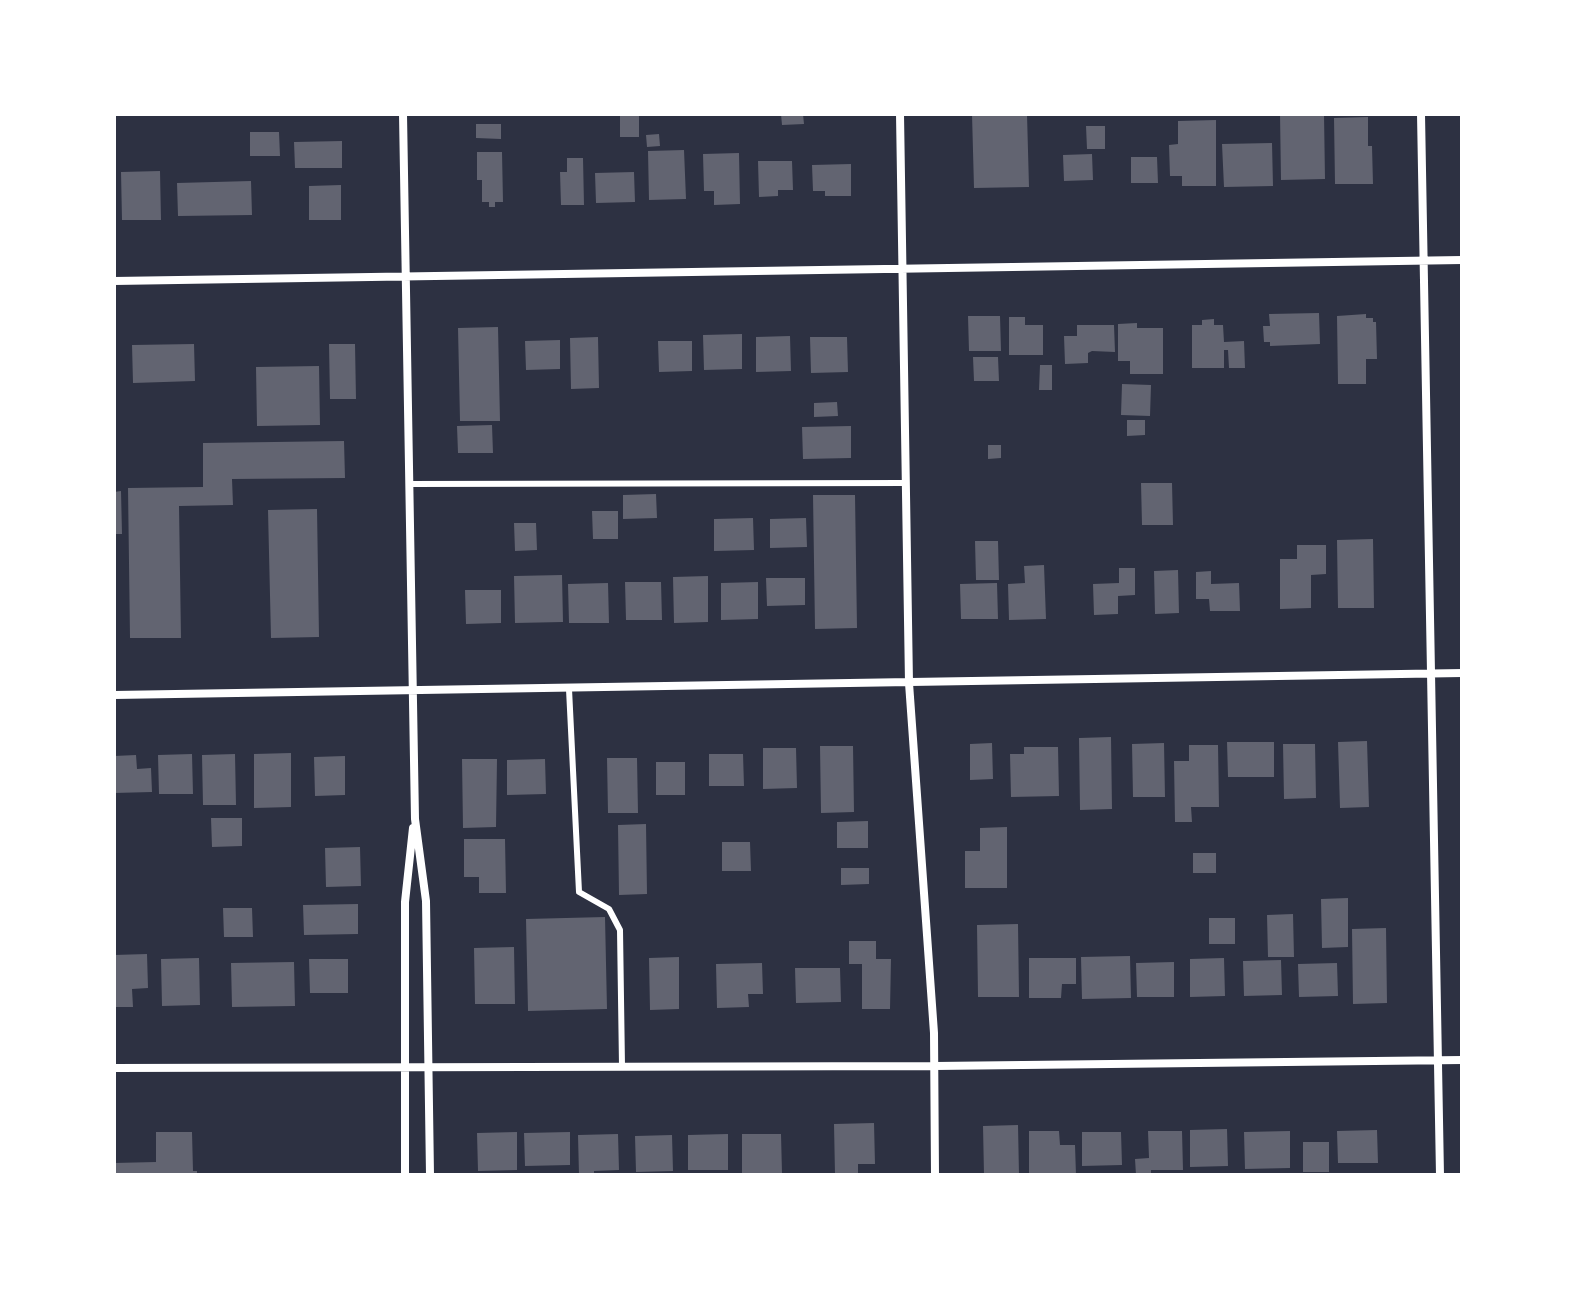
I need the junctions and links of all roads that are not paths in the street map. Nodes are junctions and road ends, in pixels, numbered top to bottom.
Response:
1 (403, 114) edge
2 (900, 114) edge
3 (1421, 114) edge
4 (1462, 260) edge
5 (1424, 261) junction
6 (902, 268) junction
7 (405, 276) junction
8 (114, 281) edge
9 (906, 483) junction
10 (409, 484) junction
11 (1429, 673) junction
12 (1462, 673) edge
13 (909, 683) junction
14 (569, 689) junction
15 (413, 692) junction
16 (114, 695) edge
17 (415, 819) junction
18 (1440, 1060) junction
19 (1462, 1060) edge
20 (404, 1066) junction
21 (428, 1066) junction
22 (622, 1066) junction
23 (935, 1066) junction
24 (114, 1068) edge
25 (405, 1175) edge
26 (430, 1175) edge
27 (935, 1175) edge
28 (1440, 1175) edge

1 - 7 street
2 - 6 street
3 - 5 street
4 - 5 street
5 - 6 street
5 - 11 street
6 - 7 street
6 - 9 street
7 - 8 street
7 - 10 street
9 - 10 lane
9 - 13 street
10 - 15 street
11 - 12 street
11 - 13 street
11 - 18 street
13 - 14 street
13 - 23 street
14 - 15 street
14 - 22 lane
15 - 16 street
15 - 17 street
17 - 20 street
17 - 21 street
18 - 19 street
18 - 23 street
18 - 28 street
20 - 21 street
20 - 24 street
20 - 25 street
21 - 22 street
21 - 26 street
22 - 23 street
23 - 27 street

